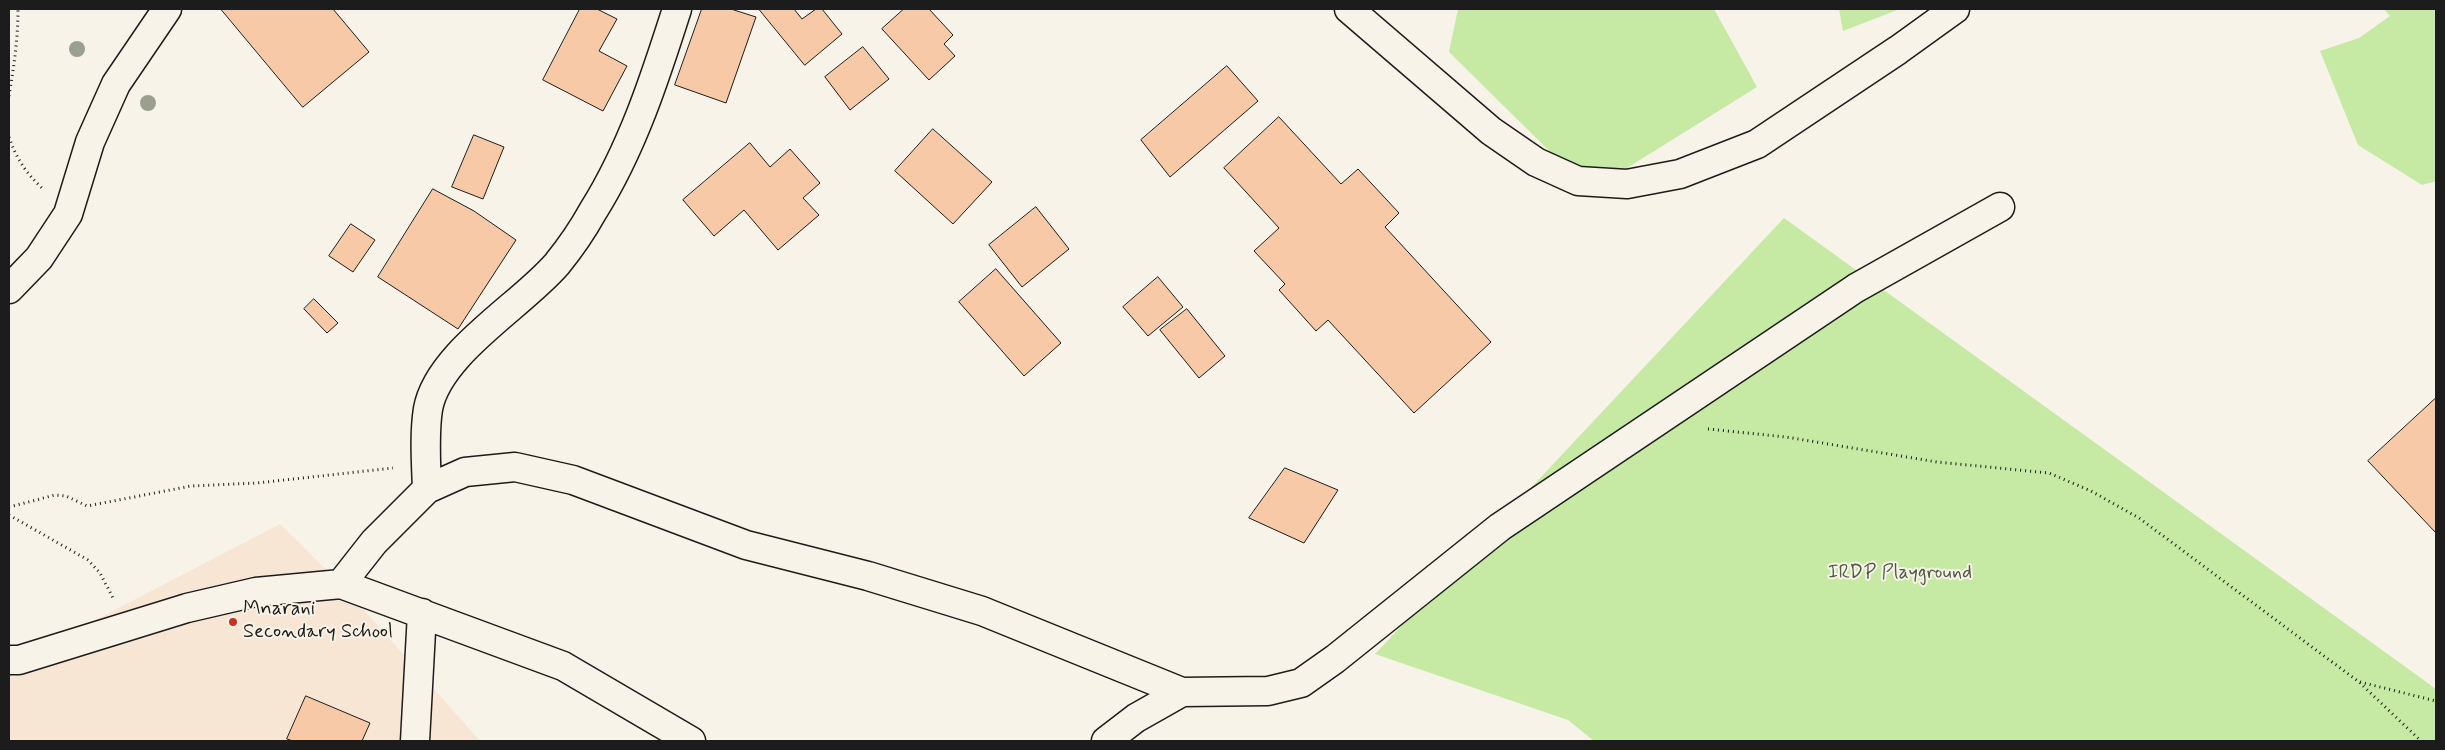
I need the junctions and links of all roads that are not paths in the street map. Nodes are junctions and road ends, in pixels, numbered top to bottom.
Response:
1 (167, 9) edge
2 (677, 9) edge
3 (1349, 9) edge
4 (1955, 9) edge
5 (2000, 207) dead end
6 (9, 288) edge
7 (427, 477) junction
8 (341, 584) junction
9 (422, 613) junction
10 (9, 660) edge
11 (1182, 692) junction
12 (415, 741) edge
13 (691, 741) edge
14 (1106, 741) edge

1 - 6 street
2 - 7 street
3 - 4 street
5 - 11 street
7 - 8 street
7 - 11 street
8 - 9 street
8 - 10 street
9 - 12 street
9 - 13 street
11 - 14 street

